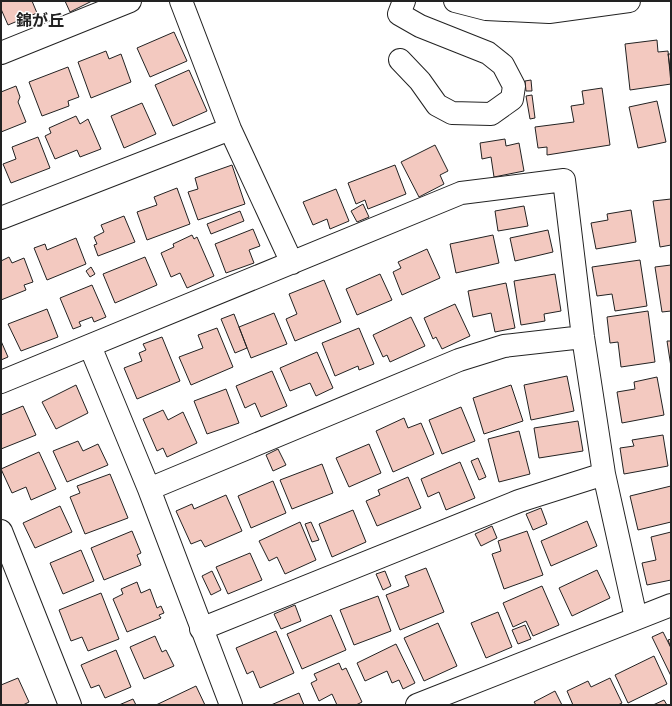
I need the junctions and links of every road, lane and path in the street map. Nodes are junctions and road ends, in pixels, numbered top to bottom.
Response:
1 (130, 1) edge
2 (181, 1) edge
3 (404, 1) edge
4 (455, 1) edge
5 (629, 1) edge
6 (1, 53) edge
7 (400, 60) dead end
8 (230, 129) junction
9 (1, 218) edge
10 (292, 263) junction
11 (583, 337) junction
12 (90, 346) junction
13 (1, 382) edge
14 (604, 474) junction
15 (149, 489) junction
16 (1, 531) edge
17 (671, 605) edge
18 (636, 618) junction
19 (201, 628) junction
20 (447, 700) edge
21 (70, 705) edge
22 (231, 705) edge
23 (417, 705) edge

1 - 6 street
2 - 8 street
3 - 7 street
4 - 5 street
8 - 9 street
8 - 10 street
10 - 11 street
10 - 12 street
11 - 14 street
11 - 15 street
12 - 13 street
12 - 15 street
14 - 18 street
14 - 19 street
15 - 19 street
16 - 21 street
17 - 18 street
18 - 20 street
19 - 22 street
20 - 23 street

